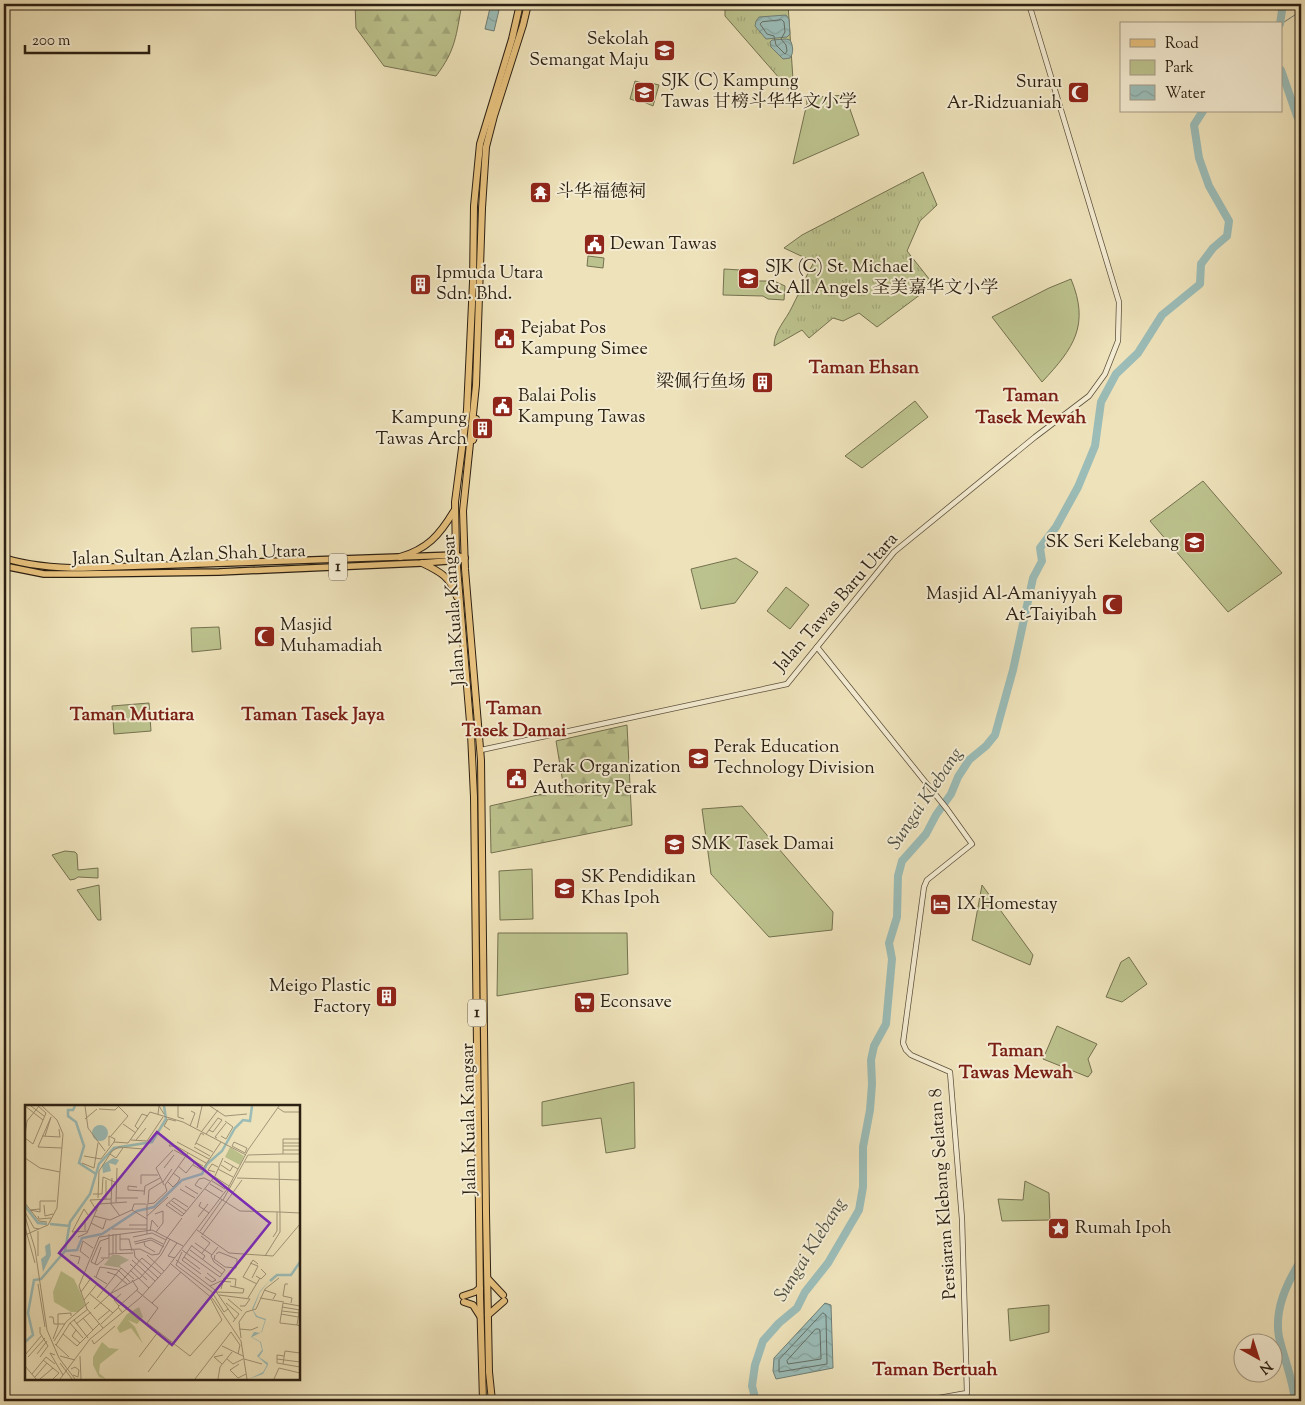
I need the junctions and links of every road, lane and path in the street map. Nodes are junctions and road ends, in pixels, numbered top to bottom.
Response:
1 (520, 4) edge
2 (528, 4) edge
3 (1030, 4) edge
4 (467, 394) junction
5 (475, 396) junction
6 (472, 430) junction
7 (471, 442) junction
8 (458, 477) junction
9 (454, 510) junction
10 (400, 557) junction
11 (4, 558) edge
12 (456, 558) junction
13 (465, 558) junction
14 (230, 563) junction
15 (422, 563) junction
16 (196, 564) junction
17 (4, 566) edge
18 (217, 571) junction
19 (460, 602) junction
20 (817, 647) junction
21 (474, 664) junction
22 (470, 719) junction
23 (480, 731) junction
24 (471, 734) junction
25 (481, 750) junction
26 (474, 815) junction
27 (488, 1278) junction
28 (480, 1288) junction
29 (488, 1315) junction
30 (480, 1317) junction
31 (483, 1401) edge
32 (492, 1401) edge
33 (922, 1401) edge

1 - 4 highway, Jalan Kuala Kangsar
2 - 5 highway, Jalan Kuala Kangsar
3 - 20 street, Jalan Tawas Baru Utara
4 - 6 highway
4 - 8 highway, Jalan Kuala Kangsar
5 - 6 highway, Jalan Kuala Kangsar
5 - 7 highway
6 - 7 highway, Jalan Kuala Kangsar
6 - 8 highway
7 - 13 highway, Jalan Kuala Kangsar
8 - 9 highway, Jalan Kuala Kangsar
9 - 10 highway
9 - 12 highway, Jalan Kuala Kangsar
10 - 12 main road, Jalan Sultan Azlan Shah Utara / 1
10 - 14 main road, Jalan Sultan Azlan Shah Utara / 1
11 - 16 main road, Jalan Sultan Azlan Shah Utara / 1
12 - 13 main road, Jalan Sultan Azlan Shah Utara / 1
12 - 15 main road, Jalan Sultan Azlan Shah Utara / 1
12 - 19 highway, Jalan Kuala Kangsar / 1
13 - 21 highway, Jalan Kuala Kangsar / 1
14 - 16 main road, Jalan Sultan Azlan Shah Utara / 1
14 - 18 main road
15 - 18 main road, Jalan Sultan Azlan Shah Utara / 1
15 - 19 highway
16 - 18 main road
17 - 18 main road, Jalan Sultan Azlan Shah Utara / 1
19 - 22 highway, Jalan Kuala Kangsar / 1
20 - 25 street, Jalan Tawas Baru Utara
20 - 33 street, Persiaran Klebang Selatan 8
21 - 22 highway
21 - 23 highway, Jalan Kuala Kangsar / 1
22 - 23 highway
22 - 24 highway, Jalan Kuala Kangsar / 1
23 - 25 highway, Jalan Kuala Kangsar / 1
24 - 25 highway
24 - 26 highway, Jalan Kuala Kangsar / 1
25 - 26 highway
25 - 27 highway, Jalan Kuala Kangsar / 1
26 - 28 highway, Jalan Kuala Kangsar / 1
27 - 29 highway, Jalan Kuala Kangsar / 1
27 - 29 highway
28 - 30 highway, Jalan Kuala Kangsar / 1
28 - 30 highway
29 - 32 highway, Jalan Kuala Kangsar / 1
30 - 31 highway, Jalan Kuala Kangsar / 1

